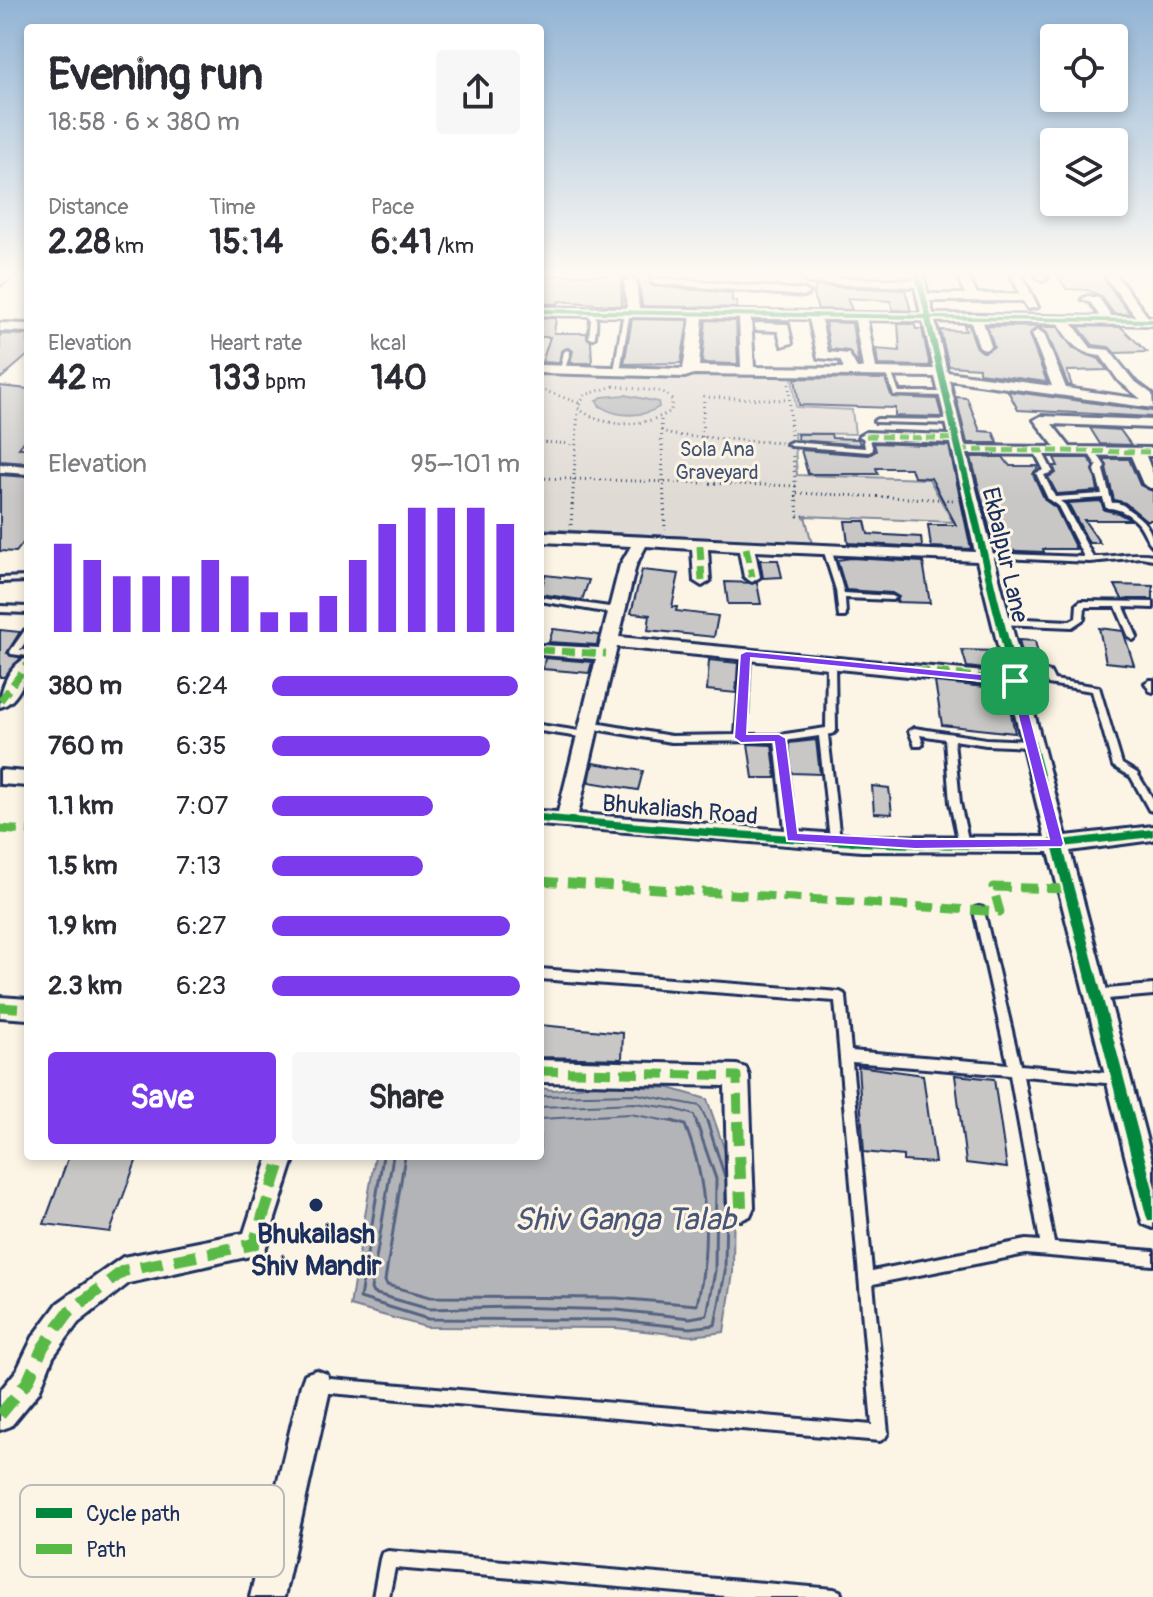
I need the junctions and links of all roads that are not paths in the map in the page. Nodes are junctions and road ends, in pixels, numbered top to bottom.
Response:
1 (621, 350) edge
2 (693, 350) edge
3 (746, 350) edge
4 (820, 350) edge
5 (866, 350) edge
6 (935, 350) edge
7 (1044, 350) edge
8 (1086, 350) edge
9 (567, 352) dead end
10 (544, 369) edge
11 (562, 369) junction
12 (692, 370) junction
13 (617, 371) junction
14 (748, 372) junction
15 (852, 372) junction
16 (870, 372) junction
17 (888, 372) junction
18 (943, 381) junction
19 (1060, 391) junction
20 (1080, 394) junction
21 (1151, 402) edge
22 (877, 421) dead end
23 (1092, 422) junction
24 (1153, 424) edge
25 (866, 436) joint
26 (956, 437) junction
27 (791, 444) road end
28 (1136, 450) junction
29 (1038, 451) junction
30 (1066, 451) junction
31 (1091, 451) junction
32 (1153, 452) edge
33 (0, 468) edge
34 (24, 468) edge
35 (1150, 484) dead end
36 (1105, 496) junction
37 (1052, 499) junction
38 (544, 537) edge
39 (640, 543) junction
40 (1153, 544) edge
41 (700, 546) junction
42 (746, 548) junction
43 (828, 552) junction
44 (985, 556) junction
45 (1153, 557) edge
46 (1090, 560) junction
47 (752, 577) dead end
48 (24, 579) edge
49 (0, 580) edge
50 (702, 581) dead end
51 (840, 595) junction
52 (892, 598) dead end
53 (544, 600) edge
54 (1119, 605) junction
55 (1153, 605) edge
56 (0, 609) edge
57 (24, 610) edge
58 (616, 611) junction
59 (842, 615) dead end
60 (1000, 621) junction
61 (1133, 637) dead end
62 (24, 638) edge
63 (608, 648) junction
64 (544, 650) edge
65 (24, 653) edge
66 (746, 654) junction
67 (831, 662) junction
68 (24, 667) edge
69 (1014, 676) junction
70 (8, 680) edge
71 (0, 701) edge
72 (544, 728) edge
73 (588, 730) junction
74 (823, 732) junction
75 (949, 736) junction
76 (741, 738) junction
77 (779, 738) junction
78 (918, 744) dead end
79 (1032, 744) junction
80 (0, 777) edge
81 (24, 779) edge
82 (1153, 807) edge
83 (544, 818) edge
84 (566, 820) junction
85 (1153, 833) edge
86 (791, 838) junction
87 (835, 840) junction
88 (964, 844) junction
89 (1057, 844) junction
90 (979, 911) dead end
91 (544, 974) edge
92 (1153, 990) edge
93 (1096, 995) junction
94 (0, 1007) edge
95 (24, 1009) edge
96 (845, 1056) junction
97 (1015, 1069) junction
98 (544, 1071) edge
99 (1117, 1079) junction
100 (281, 1160) edge
101 (741, 1207) dead end
102 (1153, 1215) edge
103 (1048, 1248) junction
104 (1153, 1258) edge
105 (866, 1279) junction
106 (316, 1385) joint
107 (0, 1415) edge
108 (284, 1523) edge
109 (272, 1577) edge
110 (267, 1597) edge
111 (381, 1597) edge
112 (834, 1597) edge

1 - 13 lane
2 - 12 street
3 - 14 street
4 - 15 street
5 - 16 street
6 - 18 street, Ekbalpur Lane
7 - 19 street
8 - 21 street
9 - 11 lane
10 - 11 street
11 - 13 street
12 - 13 street
12 - 14 street
14 - 15 street
15 - 16 street
16 - 17 street
17 - 18 street
17 - 18 lane
18 - 19 street
18 - 26 street, Ekbalpur Lane
19 - 20 street
20 - 21 street
20 - 23 street
22 - 26 lane
23 - 24 street
23 - 30 street
25 - 26 street
25 - 27 lane
26 - 29 street
26 - 44 street, Ekbalpur Lane
28 - 31 street
28 - 32 street
28 - 35 street
29 - 30 street
29 - 37 lane
30 - 31 street
31 - 36 lane
33 - 34 street
36 - 37 lane
36 - 40 lane
37 - 46 lane
38 - 39 street
39 - 41 street
39 - 58 street
41 - 42 street
41 - 50 street
42 - 43 street
42 - 47 street
43 - 44 street
43 - 51 lane
44 - 46 lane
44 - 60 street, Ekbalpur Lane
45 - 46 lane
48 - 49 lane
51 - 52 lane
51 - 59 lane
53 - 58 lane
54 - 55 lane
54 - 60 lane
54 - 61 lane
56 - 57 lane
58 - 63 street
60 - 69 street, Ekbalpur Lane
62 - 65 lane
63 - 64 street
63 - 66 street
63 - 73 street
66 - 67 street
66 - 76 lane
67 - 69 street
67 - 74 lane
68 - 70 street
69 - 79 street, Ekbalpur Lane
69 - 82 lane
70 - 71 street
72 - 73 lane
73 - 76 lane
73 - 84 street
74 - 77 lane
74 - 87 lane
75 - 78 lane
75 - 79 lane
75 - 88 lane
76 - 77 lane
77 - 86 lane
79 - 89 street, Ekbalpur Lane
80 - 81 street
83 - 84 street, Bhukaliash Road
84 - 86 street, Bhukaliash Road
85 - 89 street, Bhukaliash Road
86 - 87 street, Bhukaliash Road
87 - 88 street, Bhukaliash Road
88 - 89 street, Bhukaliash Road
89 - 93 street, Ekbalpur Lane
90 - 97 lane
91 - 96 lane
92 - 93 lane
93 - 99 street, Ekbalpur Lane
94 - 95 street
96 - 97 lane
96 - 105 lane
97 - 99 lane
97 - 103 lane
98 - 101 street
99 - 102 street, Ekbalpur Lane
100 - 107 street
103 - 104 lane
103 - 105 lane
105 - 106 lane
106 - 108 street
109 - 110 street
111 - 112 lane

